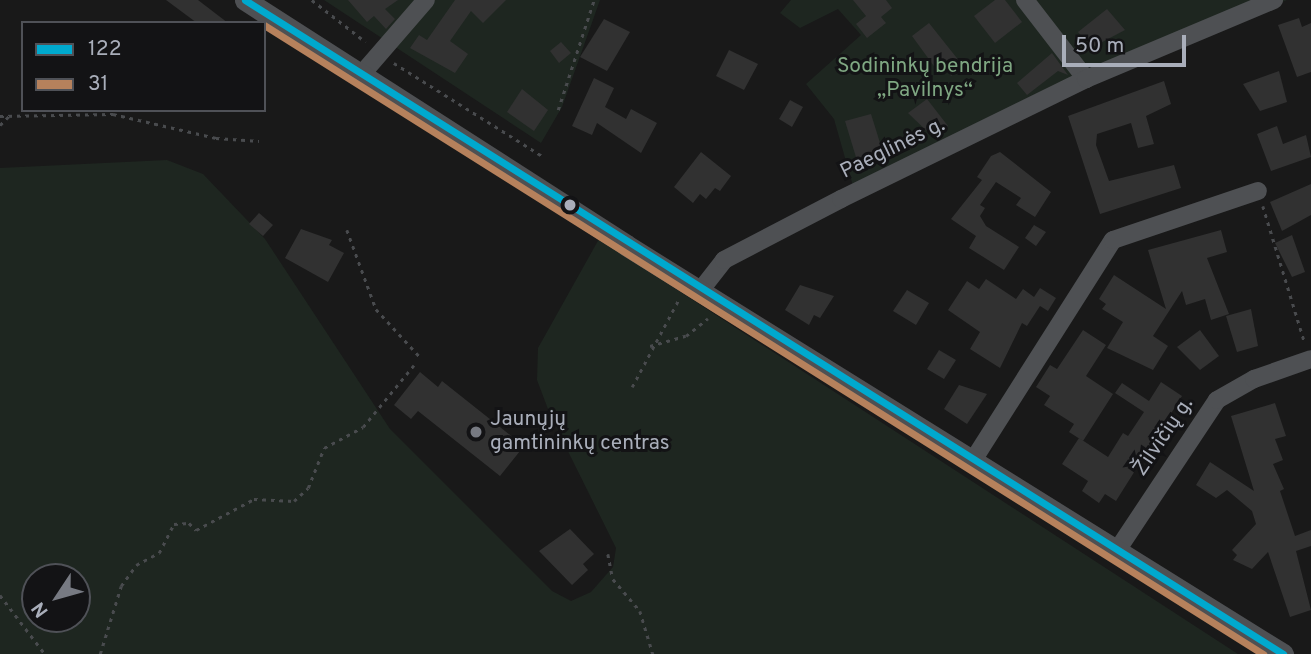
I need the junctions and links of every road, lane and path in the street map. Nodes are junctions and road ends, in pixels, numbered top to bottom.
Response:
1 (245, 0) edge
2 (312, 0) edge
3 (426, 0) edge
4 (594, 0) edge
5 (1025, 0) edge
6 (1274, 0) edge
7 (378, 53) junction
8 (361, 75) junction
9 (1086, 79) junction
10 (558, 110) dead end
11 (51, 112) edge
12 (78, 112) edge
13 (0, 116) edge
14 (9, 116) junction
15 (0, 125) edge
16 (258, 141) dead end
17 (542, 156) dead end
18 (1258, 191) joint
19 (347, 230) dead end
20 (693, 287) junction
21 (719, 303) junction
22 (649, 346) junction
23 (420, 357) dead end
24 (1310, 360) edge
25 (414, 365) dead end
26 (632, 387) dead end
27 (971, 462) junction
28 (1116, 552) junction
29 (608, 554) dead end
30 (0, 595) edge
31 (46, 654) edge
32 (100, 654) edge
33 (653, 654) edge
34 (1283, 654) edge

1 - 8 street
2 - 7 path
3 - 7 street
4 - 10 path
5 - 9 street
6 - 9 street, Paeglinės g.
7 - 8 street
7 - 17 path
8 - 20 street
9 - 20 street, Paeglinės g.
11 - 14 path
12 - 16 path
13 - 14 path
14 - 15 path
18 - 24 path
18 - 27 street
19 - 23 path
20 - 21 street
20 - 22 path
21 - 22 path
21 - 27 street
22 - 26 path
24 - 28 street, Žilvičių g.
25 - 32 path
27 - 28 street
28 - 34 street
29 - 33 path
30 - 31 path

